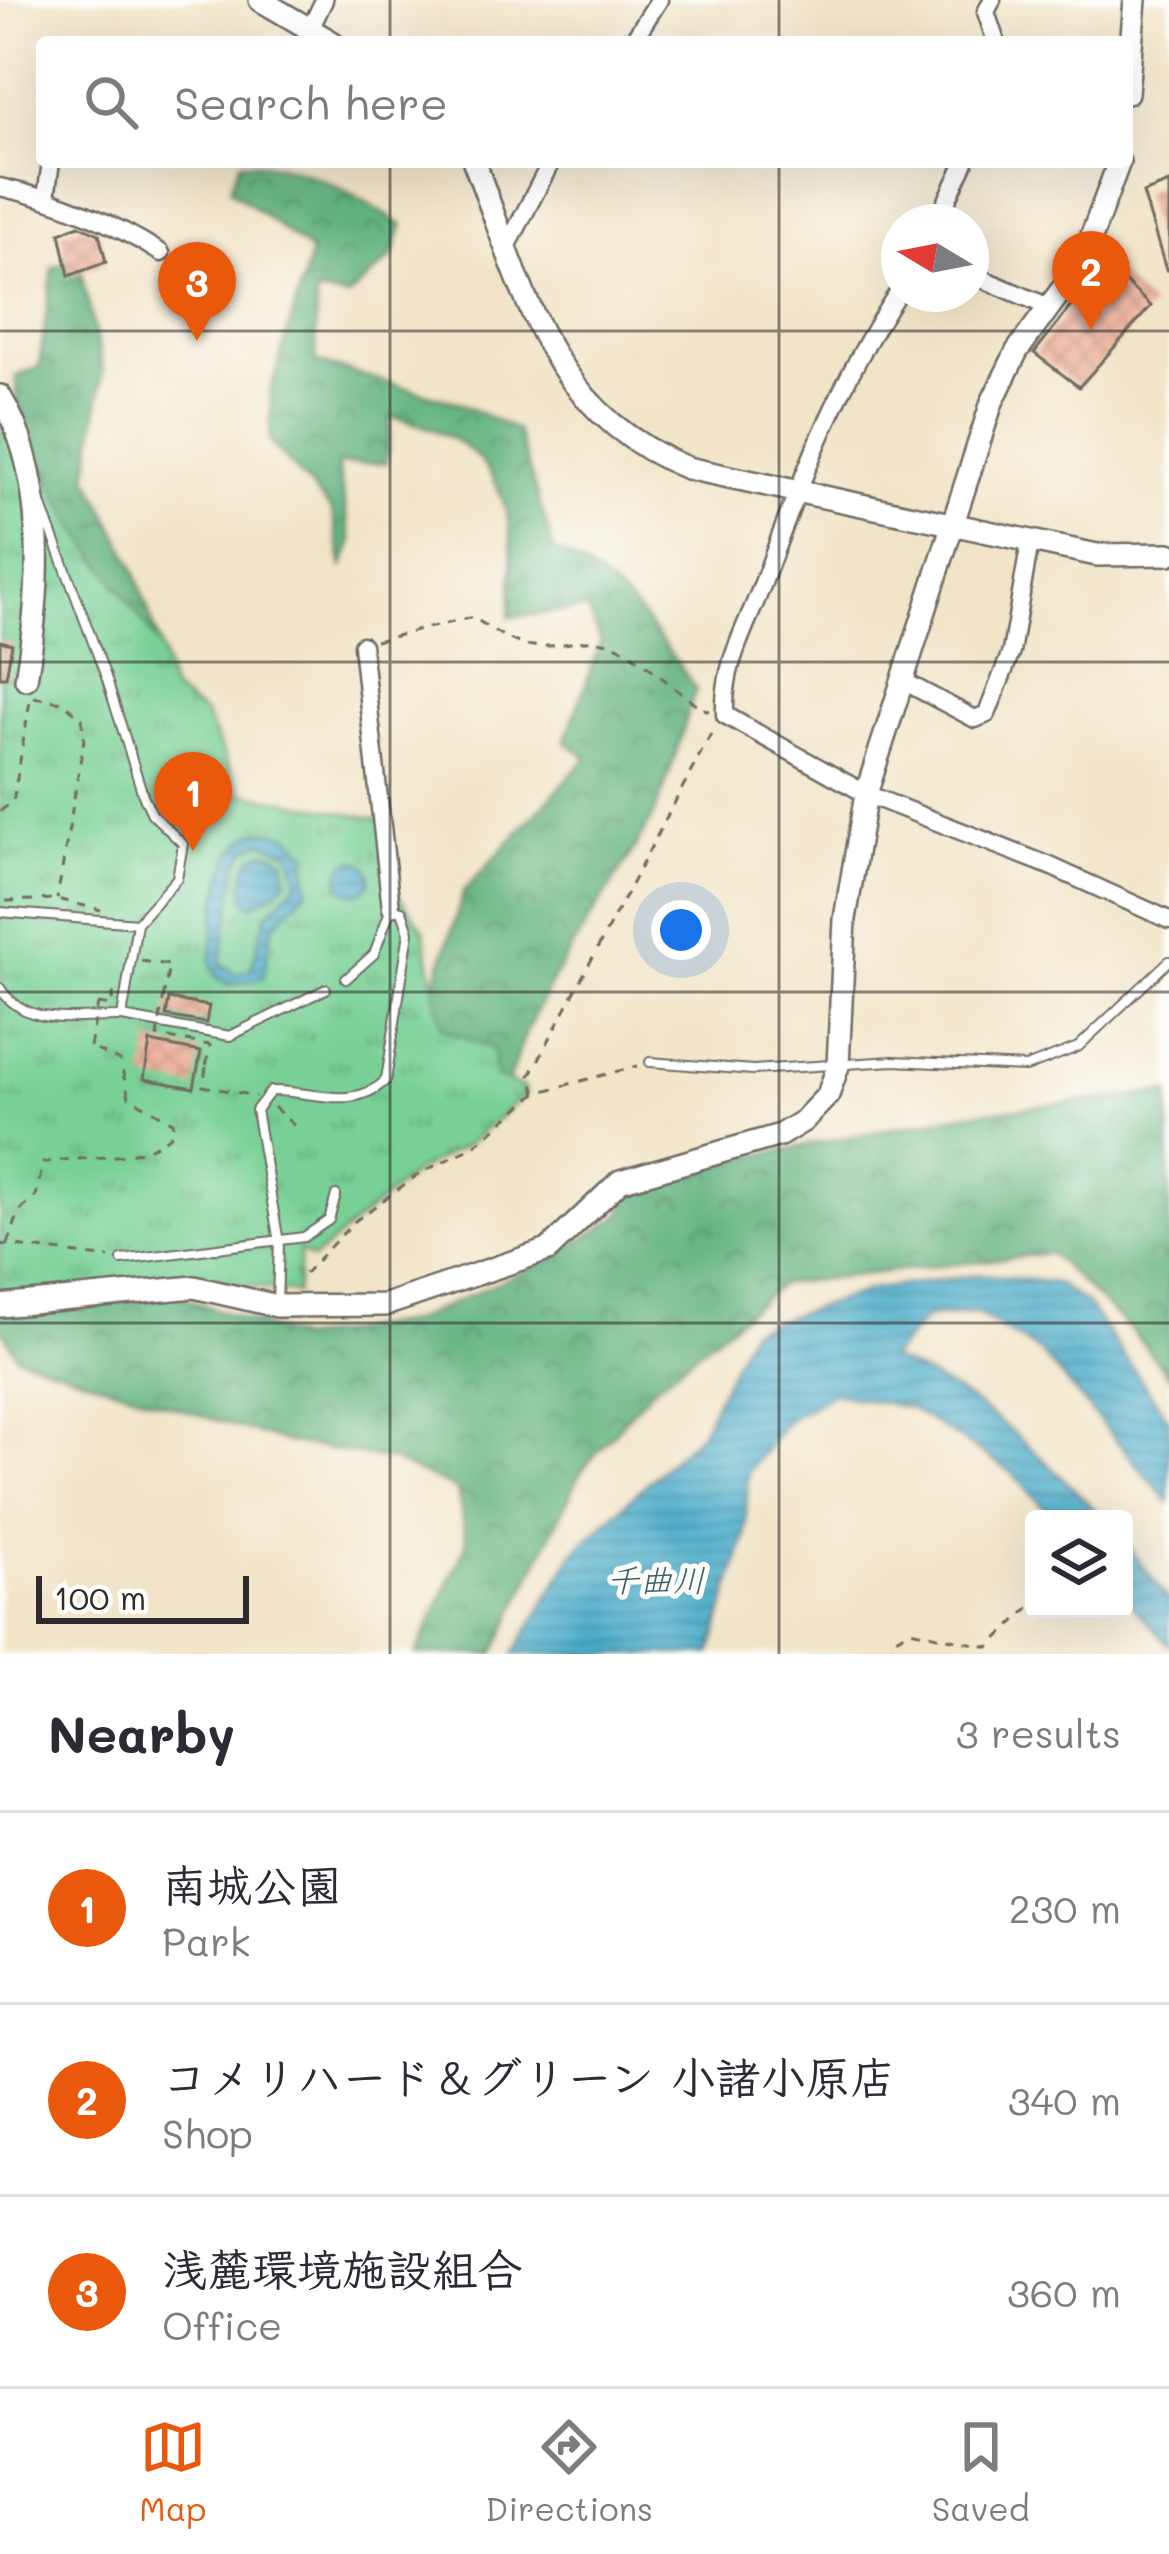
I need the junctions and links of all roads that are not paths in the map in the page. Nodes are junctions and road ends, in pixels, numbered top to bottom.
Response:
1 (260, 0) edge
2 (324, 0) edge
3 (659, 0) edge
4 (992, 0) edge
5 (1136, 0) edge
6 (307, 35) edge
7 (636, 36) edge
8 (994, 36) edge
9 (1133, 36) edge
10 (50, 168) edge
11 (476, 168) edge
12 (548, 168) edge
13 (962, 168) edge
14 (1117, 168) edge
15 (0, 187) edge
16 (46, 197) junction
17 (945, 204) edge
18 (507, 247) junction
19 (161, 253) dead end
20 (989, 282) edge
21 (1049, 307) junction
22 (885, 312) edge
23 (0, 396) edge
24 (31, 478) junction
25 (799, 493) junction
26 (955, 525) junction
27 (1030, 542) junction
28 (1169, 554) edge
29 (362, 645) road end
30 (905, 682) junction
31 (30, 686) road end
32 (866, 794) junction
33 (391, 908) junction
34 (0, 909) edge
35 (1169, 920) edge
36 (137, 923) junction
37 (1169, 962) edge
38 (346, 979) dead end
39 (0, 988) edge
40 (326, 988) dead end
41 (122, 1017) junction
42 (650, 1063) road end
43 (838, 1066) junction
44 (336, 1195) dead end
45 (279, 1242) junction
46 (122, 1260) road end
47 (0, 1306) edge
48 (277, 1306) junction

1 - 6 street
2 - 6 street
3 - 7 street
4 - 8 street
5 - 9 street
10 - 16 street
11 - 18 street
12 - 18 street
13 - 17 street
14 - 21 street
15 - 16 street
16 - 19 street
18 - 25 street
20 - 21 street
21 - 26 street
22 - 25 street
23 - 24 street
24 - 31 street
24 - 36 lane
25 - 26 street
25 - 32 street
26 - 27 street
26 - 30 street
27 - 28 street
27 - 30 street
29 - 33 street
30 - 32 street
32 - 35 street
32 - 43 street
33 - 38 lane
33 - 45 lane
34 - 36 lane
36 - 41 lane
37 - 43 lane
39 - 41 lane
40 - 41 lane
42 - 43 lane
43 - 48 street
44 - 45 lane
45 - 46 lane
45 - 48 lane
47 - 48 street

